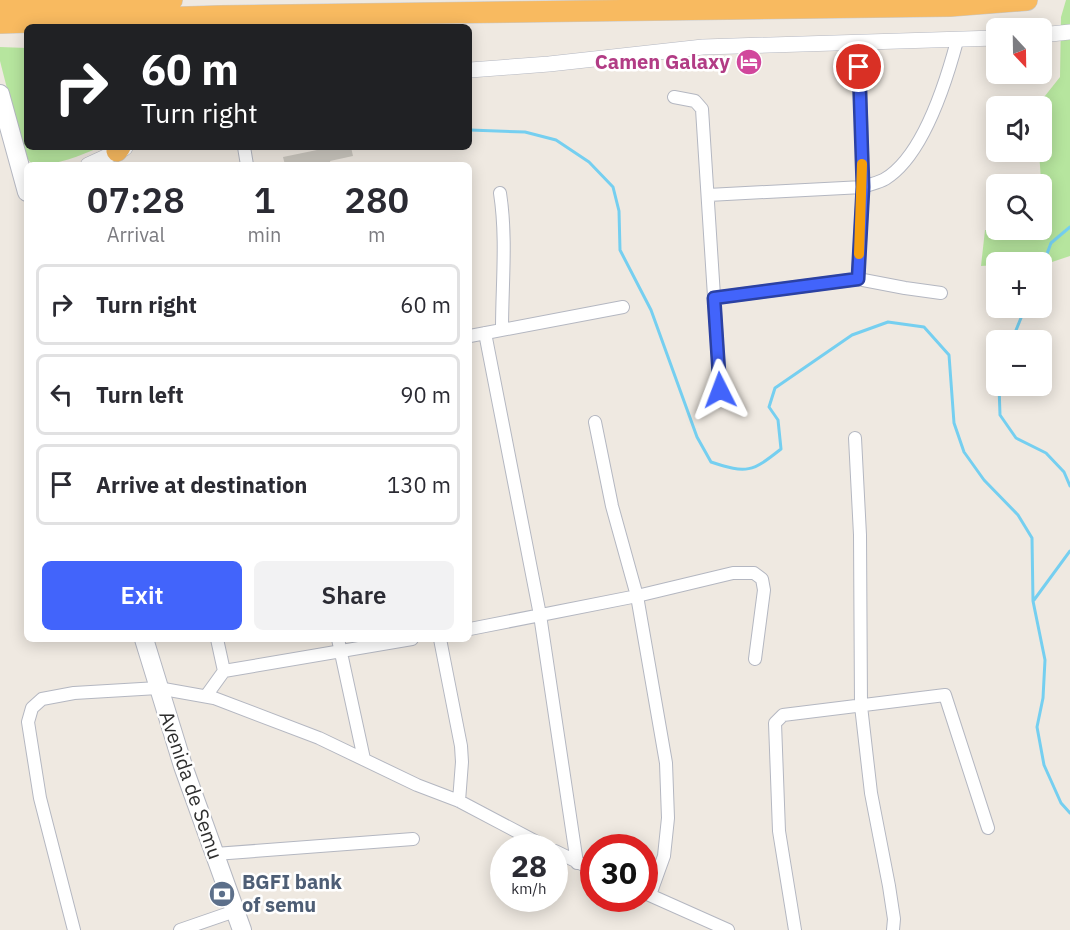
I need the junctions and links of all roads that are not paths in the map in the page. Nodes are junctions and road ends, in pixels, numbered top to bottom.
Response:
1 (172, 0) edge
2 (1027, 0) edge
3 (0, 4) edge
4 (27, 13) edge
5 (212, 22) edge
6 (0, 23) edge
7 (1070, 32) edge
8 (1052, 33) edge
9 (986, 39) edge
10 (957, 41) junction
11 (859, 43) junction
12 (472, 70) edge
13 (0, 94) edge
14 (674, 96) dead end
15 (118, 150) edge
16 (94, 162) edge
17 (24, 181) edge
18 (863, 187) junction
19 (500, 193) dead end
20 (708, 195) junction
21 (858, 279) junction
22 (941, 292) dead end
23 (714, 298) junction
24 (622, 307) dead end
25 (502, 329) junction
26 (485, 333) junction
27 (472, 336) edge
28 (720, 390) dead end
29 (595, 422) dead end
30 (855, 438) dead end
31 (637, 596) junction
32 (540, 615) junction
33 (472, 629) edge
34 (145, 642) edge
35 (218, 642) edge
36 (376, 642) edge
37 (441, 642) edge
38 (340, 645) edge
39 (755, 659) dead end
40 (224, 671) junction
41 (158, 688) junction
42 (206, 696) junction
43 (861, 706) junction
44 (364, 759) junction
45 (459, 801) junction
46 (988, 828) dead end
47 (521, 834) edge
48 (413, 839) dead end
49 (215, 854) junction
50 (568, 858) edge
51 (577, 863) junction
52 (580, 864) edge
53 (658, 869) edge
54 (658, 899) edge
55 (235, 911) junction
56 (75, 930) edge
57 (180, 930) edge
58 (242, 930) edge
59 (728, 930) edge
60 (795, 930) edge
61 (893, 930) edge

1 - 4 highway
2 - 5 highway
3 - 4 highway
4 - 5 highway
4 - 6 highway
7 - 8 street
9 - 10 street
10 - 11 street
10 - 18 street
11 - 12 street
11 - 18 street
13 - 17 main road
14 - 20 street
15 - 16 street
18 - 20 street
18 - 21 street
19 - 25 street
20 - 23 street
21 - 22 street
21 - 23 street
23 - 28 street
24 - 25 street
25 - 26 street
26 - 27 street
26 - 32 street
29 - 31 street
30 - 43 street
31 - 32 street
31 - 39 street
31 - 53 street
32 - 33 street
32 - 51 street
34 - 41 main road, Avenida de Semu
35 - 40 street
36 - 38 street
37 - 45 street
38 - 40 street
38 - 44 street
40 - 42 street
41 - 42 street
41 - 49 main road, Avenida de Semu
41 - 56 street
42 - 44 street
43 - 46 street
43 - 60 street
43 - 61 street
44 - 45 street
45 - 47 street
48 - 49 street
49 - 55 main road, Avenida de Semu
50 - 51 street
51 - 52 street
54 - 59 street
55 - 57 street
55 - 58 main road, Avenida de Semu

